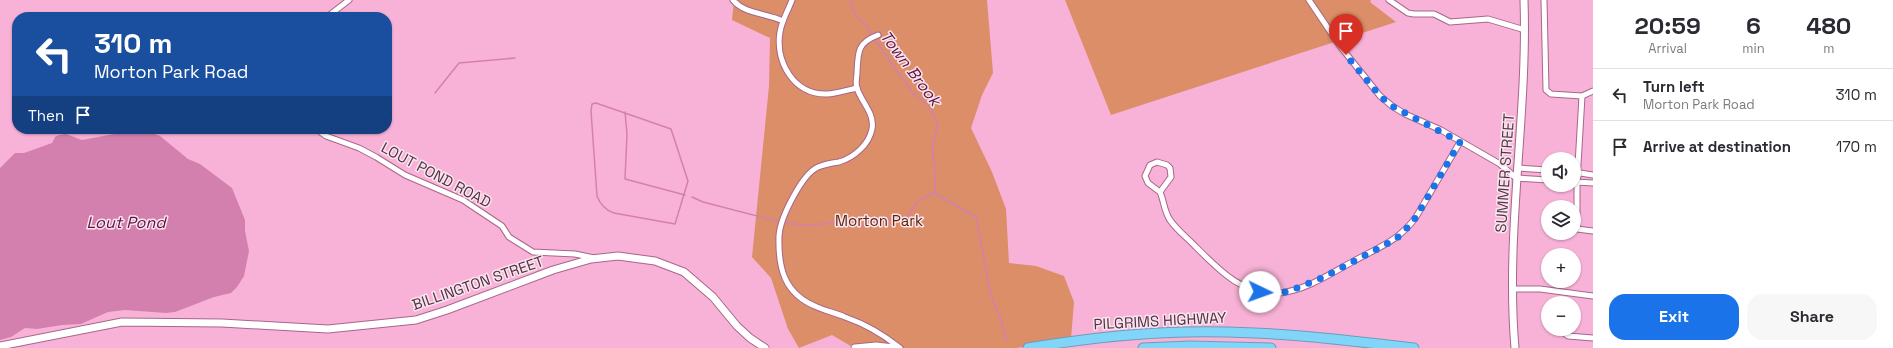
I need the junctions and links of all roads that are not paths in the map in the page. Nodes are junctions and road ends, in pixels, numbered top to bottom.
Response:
1 (349, 0) edge
2 (733, 0) edge
3 (792, 0) edge
4 (1309, 0) edge
5 (1388, 0) edge
6 (1524, 0) edge
7 (1544, 0) edge
8 (333, 12) edge
9 (783, 21) junction
10 (1525, 30) junction
11 (878, 35) dead end
12 (857, 88) junction
13 (1593, 91) edge
14 (1582, 96) junction
15 (323, 134) edge
16 (1460, 142) junction
17 (1578, 152) edge
18 (1517, 168) junction
19 (1541, 170) edge
20 (1581, 173) edge
21 (1593, 175) edge
22 (1516, 178) junction
23 (1541, 180) edge
24 (1581, 182) edge
25 (1593, 183) edge
26 (1160, 192) junction
27 (1575, 192) edge
28 (1593, 231) edge
29 (597, 258) junction
30 (1513, 289) junction
31 (1593, 296) edge
32 (1568, 336) edge
33 (1593, 338) edge
34 (0, 346) edge
35 (1515, 346) edge
36 (765, 348) edge
37 (855, 348) edge
38 (894, 348) edge
39 (900, 348) edge
40 (1028, 348) edge
41 (1143, 348) edge
42 (1272, 348) edge
43 (1414, 348) edge

1 - 8 street
2 - 9 street
3 - 9 street
4 - 16 street
5 - 10 street
6 - 10 street, SUMMER STREET
7 - 14 street
9 - 12 street
10 - 18 street, SUMMER STREET
11 - 12 street
12 - 39 street
13 - 14 street
14 - 17 street
15 - 29 street, LOUT POND ROAD
16 - 22 street
16 - 26 street
18 - 19 street
18 - 22 street, SUMMER STREET
20 - 21 street
22 - 23 street
22 - 30 street, SUMMER STREET
24 - 25 street
26 - 26 street
27 - 28 street
29 - 34 street, BILLINGTON STREET
29 - 36 street, BILLINGTON STREET
30 - 31 street
30 - 35 street, SUMMER STREET
32 - 33 street
37 - 38 street
40 - 43 highway, PILGRIMS HIGHWAY
41 - 42 highway, PILGRIMS HIGHWAY

